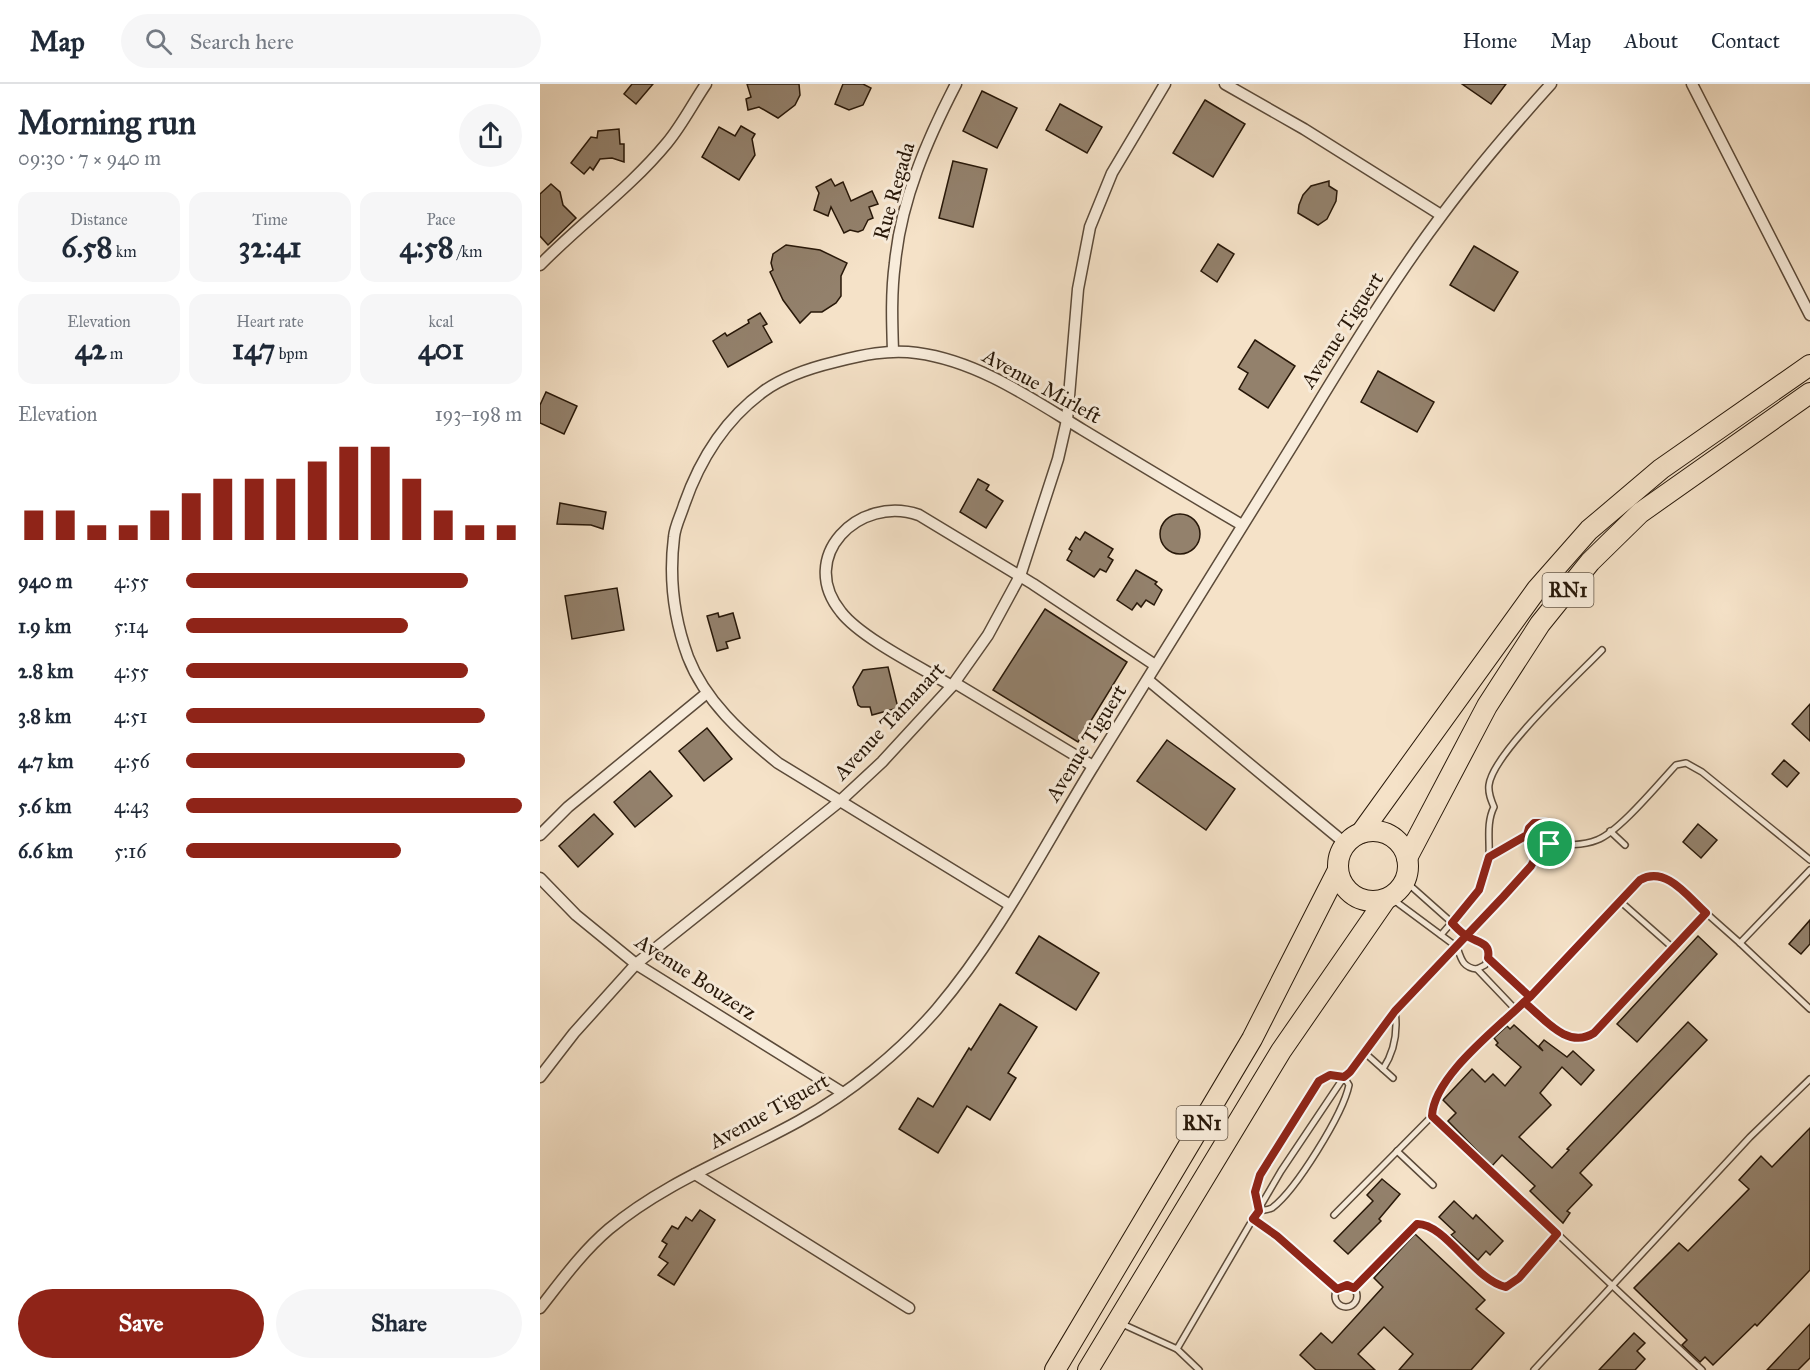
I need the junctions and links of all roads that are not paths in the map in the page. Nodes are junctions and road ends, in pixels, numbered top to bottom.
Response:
1 (706, 84) edge
2 (956, 84) edge
3 (1165, 84) edge
4 (1225, 84) edge
5 (1551, 84) edge
6 (1692, 84) edge
7 (1441, 216) junction
8 (540, 265) edge
9 (1810, 315) edge
10 (893, 351) junction
11 (1810, 365) edge
12 (1810, 393) edge
13 (1067, 420) junction
14 (1242, 525) junction
15 (1020, 576) junction
16 (1602, 650) dead end
17 (1155, 665) junction
18 (1148, 680) junction
19 (953, 684) junction
20 (706, 693) junction
21 (1093, 766) junction
22 (839, 802) junction
23 (1610, 831) junction
24 (540, 835) edge
25 (1527, 835) junction
26 (1353, 839) junction
27 (1550, 844) junction
28 (1625, 845) dead end
29 (1540, 849) junction
30 (1489, 857) junction
31 (1407, 858) junction
32 (1810, 860) edge
33 (1338, 870) junction
34 (1810, 870) edge
35 (540, 878) edge
36 (1404, 880) junction
37 (1388, 898) junction
38 (1621, 902) junction
39 (1010, 905) junction
40 (1706, 913) junction
41 (1452, 923) junction
42 (1441, 935) junction
43 (1467, 936) junction
44 (1740, 943) junction
45 (1457, 946) junction
46 (1674, 948) junction
47 (1488, 958) junction
48 (636, 964) junction
49 (1478, 969) junction
50 (1530, 997) junction
51 (1524, 1002) junction
52 (1516, 1010) junction
53 (1810, 1010) edge
54 (1395, 1011) junction
55 (1365, 1053) junction
56 (1383, 1070) junction
57 (540, 1077) edge
58 (1344, 1077) junction
59 (1392, 1078) dead end
60 (1810, 1079) edge
61 (843, 1093) junction
62 (1432, 1116) junction
63 (1397, 1151) junction
64 (695, 1174) junction
65 (1433, 1185) dead end
66 (1259, 1211) junction
67 (1334, 1215) dead end
68 (1253, 1219) junction
69 (1557, 1234) junction
70 (1613, 1287) junction
71 (1354, 1288) junction
72 (1337, 1289) junction
73 (540, 1308) edge
74 (909, 1308) dead end
75 (1119, 1322) junction
76 (1177, 1349) junction
77 (1055, 1370) edge
78 (1088, 1370) edge
79 (1199, 1370) edge
80 (1534, 1370) edge
81 (1702, 1370) edge

1 - 8 street
2 - 10 street, Rue Regada
3 - 13 street, Avenue Tamanart
4 - 7 street
5 - 7 street, Avenue Tiguert
6 - 9 street
7 - 14 street, Avenue Tiguert
10 - 13 street, Avenue Mirleft
10 - 20 street, Avenue Mirleft
11 - 26 highway, RN1
12 - 31 highway, RN1
13 - 14 street, Avenue Mirleft
13 - 15 street, Avenue Tamanart
14 - 17 street, Avenue Tiguert
15 - 17 street
15 - 19 street, Avenue Tamanart
15 - 19 street
16 - 30 lane
17 - 18 street, Avenue Tiguert
18 - 21 street, Avenue Tiguert
18 - 26 street
19 - 21 street
19 - 22 street, Avenue Tamanart
20 - 22 street, Avenue Mirleft
20 - 24 street
21 - 39 street, Avenue Tiguert
22 - 39 street, Avenue Mirleft
22 - 48 street, Avenue Tamanart
23 - 27 lane
23 - 28 lane
23 - 32 lane
25 - 27 lane
25 - 29 lane
25 - 30 lane
26 - 31 highway
26 - 33 highway, RN1
27 - 29 lane
29 - 43 lane
30 - 41 lane
31 - 36 highway, RN1
33 - 37 highway
33 - 77 highway, RN1
34 - 44 lane
35 - 48 street, Avenue Bouzerz
36 - 37 highway, RN1
36 - 41 lane
37 - 42 lane
37 - 75 highway, RN1
38 - 40 lane
38 - 46 lane
38 - 50 lane
39 - 61 street, Avenue Tiguert
40 - 44 lane
40 - 46 lane
41 - 42 lane
41 - 43 lane
42 - 45 lane
43 - 45 lane
43 - 47 lane
44 - 53 lane
45 - 49 lane
45 - 54 lane
46 - 51 lane
47 - 49 lane
47 - 50 lane
48 - 57 street, Avenue Tamanart
48 - 61 street, Avenue Bouzerz
49 - 52 lane
50 - 51 lane
51 - 52 lane
52 - 62 lane
54 - 55 lane
54 - 56 lane
55 - 56 lane
55 - 58 lane
56 - 59 lane
58 - 66 lane
58 - 66 lane
58 - 66 lane
60 - 70 lane
61 - 64 street, Avenue Tiguert
62 - 63 lane
62 - 69 lane
63 - 65 lane
63 - 67 lane
64 - 73 street, Avenue Tiguert
64 - 74 street
66 - 68 lane
68 - 72 lane
68 - 76 lane
69 - 70 lane
69 - 71 lane
70 - 80 lane
70 - 81 lane
71 - 72 lane
71 - 72 lane
75 - 76 lane
75 - 78 highway, RN1
76 - 79 lane

